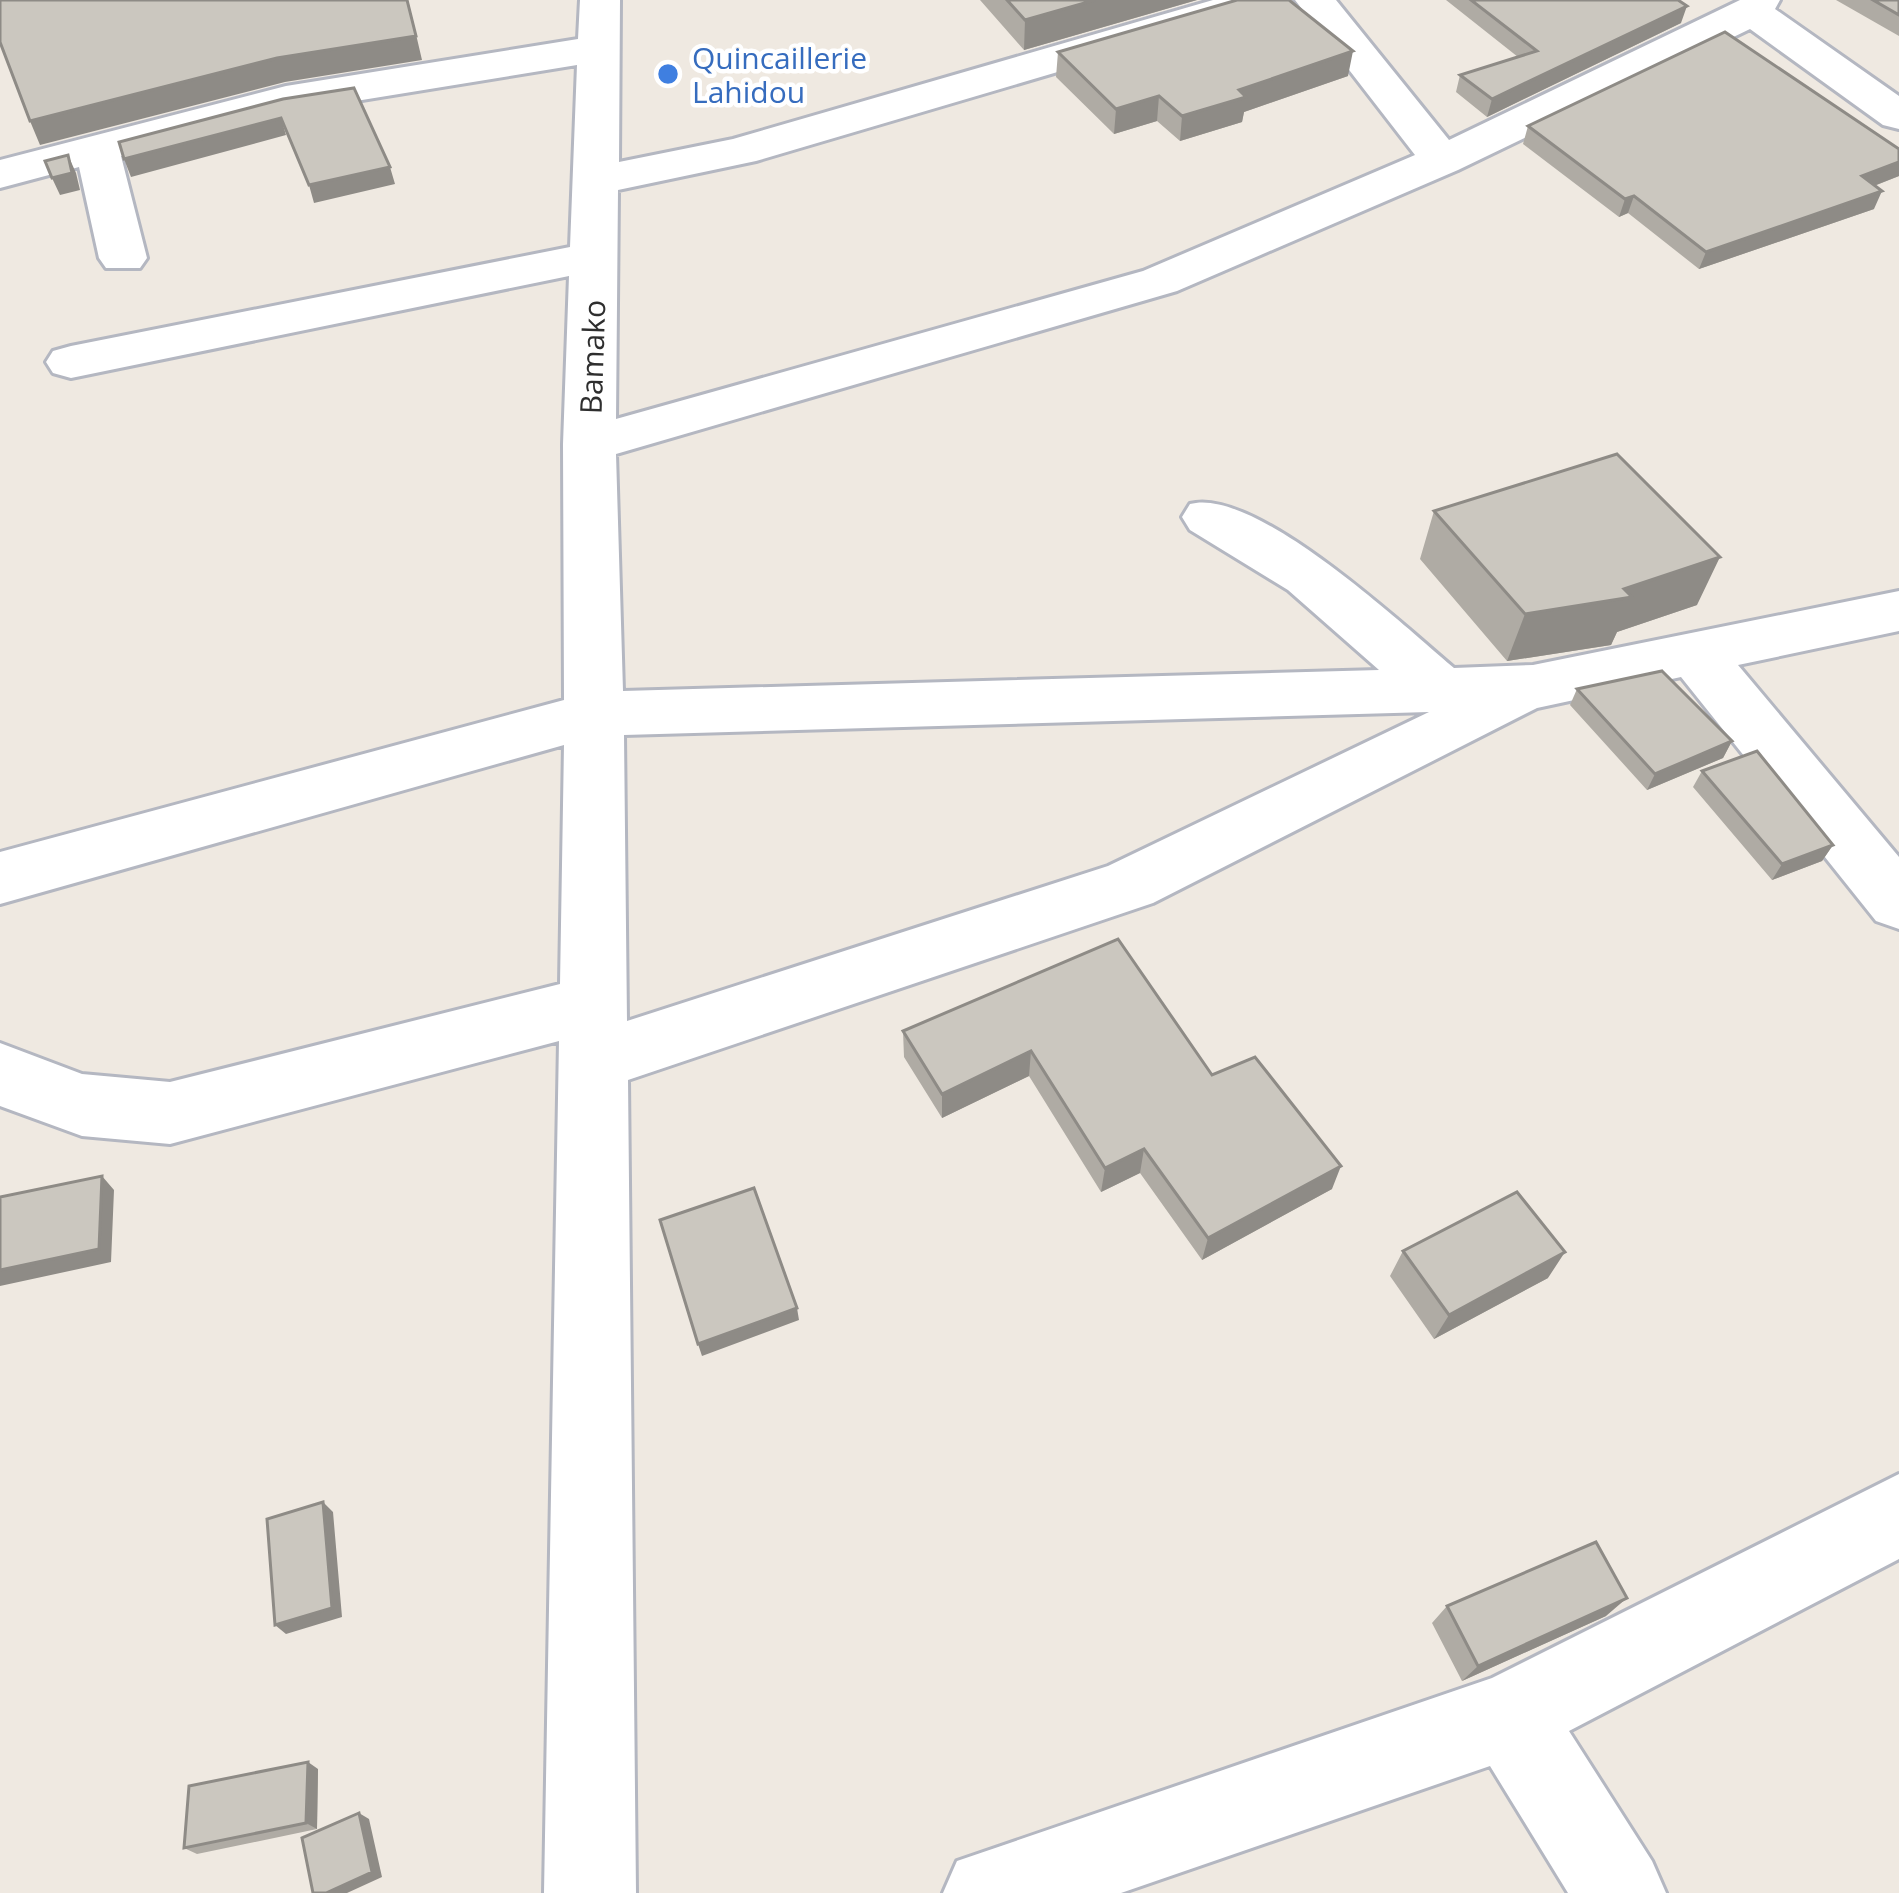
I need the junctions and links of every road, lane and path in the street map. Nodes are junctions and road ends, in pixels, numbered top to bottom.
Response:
1 (1257, 0) edge
2 (1315, 0) edge
3 (1756, 6) edge
4 (601, 24) edge
5 (1899, 116) edge
6 (97, 148) junction
7 (1442, 160) junction
8 (0, 174) edge
9 (598, 180) junction
10 (595, 256) junction
11 (123, 258) dead end
12 (71, 362) dead end
13 (589, 444) junction
14 (1209, 517) dead end
15 (1899, 611) edge
16 (1694, 653) junction
17 (1533, 687) junction
18 (1441, 690) junction
19 (594, 714) junction
20 (0, 878) edge
21 (1895, 893) edge
22 (593, 1033) junction
23 (16, 1096) edge
24 (1899, 1516) edge
25 (1509, 1716) junction
26 (590, 1893) edge
27 (988, 1893) edge
28 (1620, 1893) edge

1 - 9 street
2 - 7 street
3 - 5 street
3 - 7 street
4 - 6 street
4 - 9 street, Bamako
6 - 8 street
6 - 11 street
7 - 13 street
9 - 10 street, Bamako
10 - 12 street
10 - 13 street, Bamako
13 - 19 street, Bamako
14 - 18 street
15 - 16 street
16 - 17 street
16 - 21 street
17 - 18 street
17 - 22 street
18 - 19 street
19 - 20 street
19 - 22 street, Bamako
22 - 23 street
22 - 26 street, Bamako
24 - 25 street
25 - 27 street
25 - 28 street

